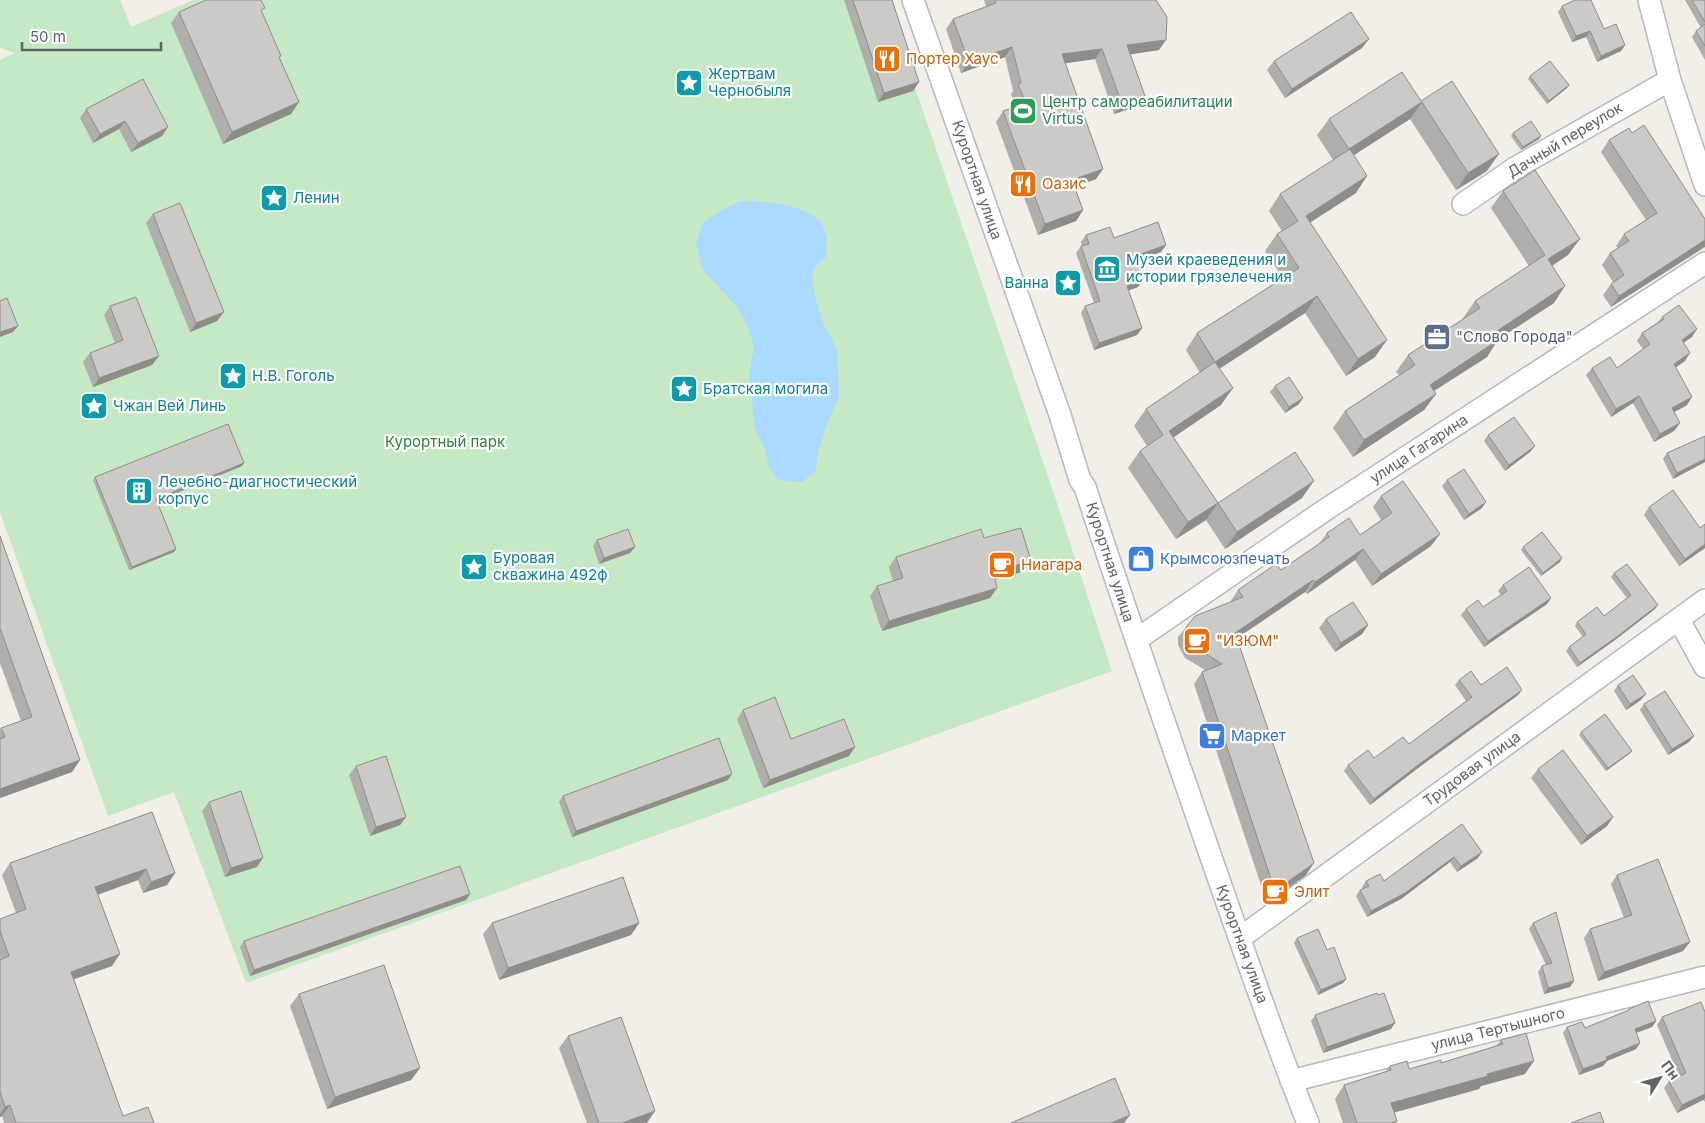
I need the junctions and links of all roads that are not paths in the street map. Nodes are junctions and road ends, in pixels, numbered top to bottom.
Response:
1 (913, 0) edge
2 (1649, 0) edge
3 (1670, 80) junction
4 (1705, 185) edge
5 (1463, 204) dead end
6 (1705, 263) edge
7 (1705, 600) edge
8 (1679, 620) junction
9 (1136, 640) junction
10 (1705, 667) edge
11 (1240, 938) junction
12 (1705, 977) edge
13 (1291, 1082) junction
14 (1308, 1123) edge

1 - 9 street, Курортная улица
2 - 3 street
3 - 4 street
3 - 5 street, Дачный переулок
6 - 9 street, улица Гагарина
7 - 8 street, Трудовая улица
8 - 10 street
8 - 11 street, Трудовая улица
9 - 11 street, Курортная улица
11 - 13 street, Курортная улица
12 - 13 street, улица Тертышного
13 - 14 street, Курортная улица

